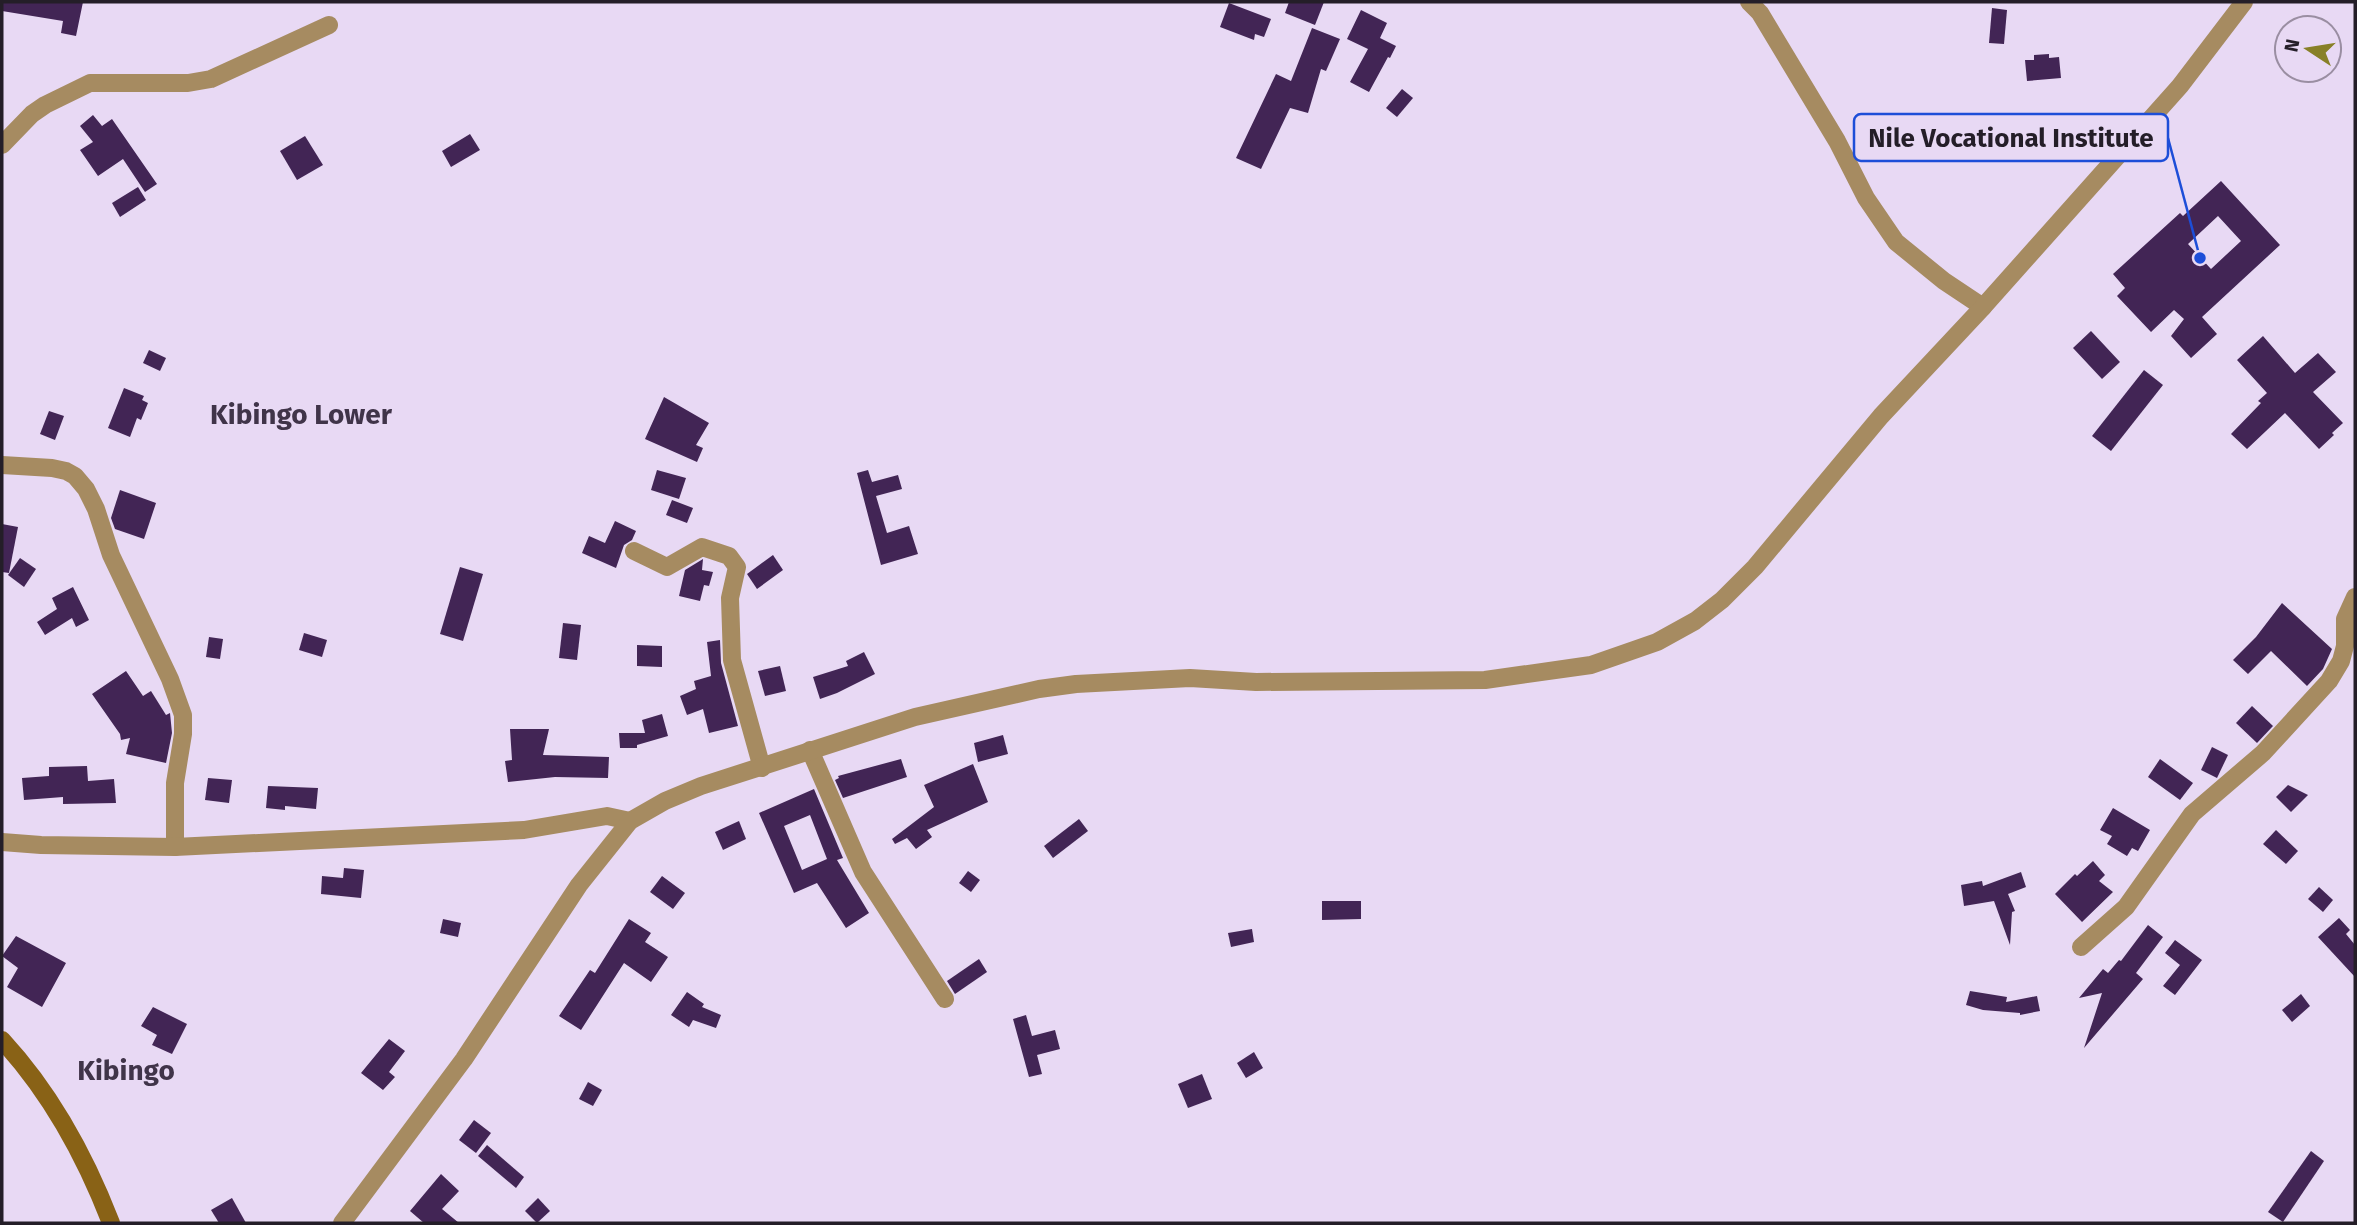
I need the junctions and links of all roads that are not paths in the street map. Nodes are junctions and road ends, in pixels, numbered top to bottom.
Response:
1 (1749, 2) edge
2 (2244, 2) edge
3 (329, 25) dead end
4 (2, 145) edge
5 (1983, 307) junction
6 (2, 465) edge
7 (634, 551) dead end
8 (2355, 597) edge
9 (810, 750) junction
10 (762, 768) junction
11 (630, 821) junction
12 (2, 842) edge
13 (175, 847) junction
14 (2081, 947) dead end
15 (945, 999) dead end
16 (2, 1040) edge
17 (111, 1223) edge
18 (342, 1223) edge

1 - 5 street
2 - 5 street
3 - 4 street
5 - 9 street
6 - 13 street
7 - 10 street
8 - 14 street
9 - 10 street
9 - 15 street
10 - 11 street
11 - 13 street
11 - 18 street
12 - 13 street
16 - 17 main road

